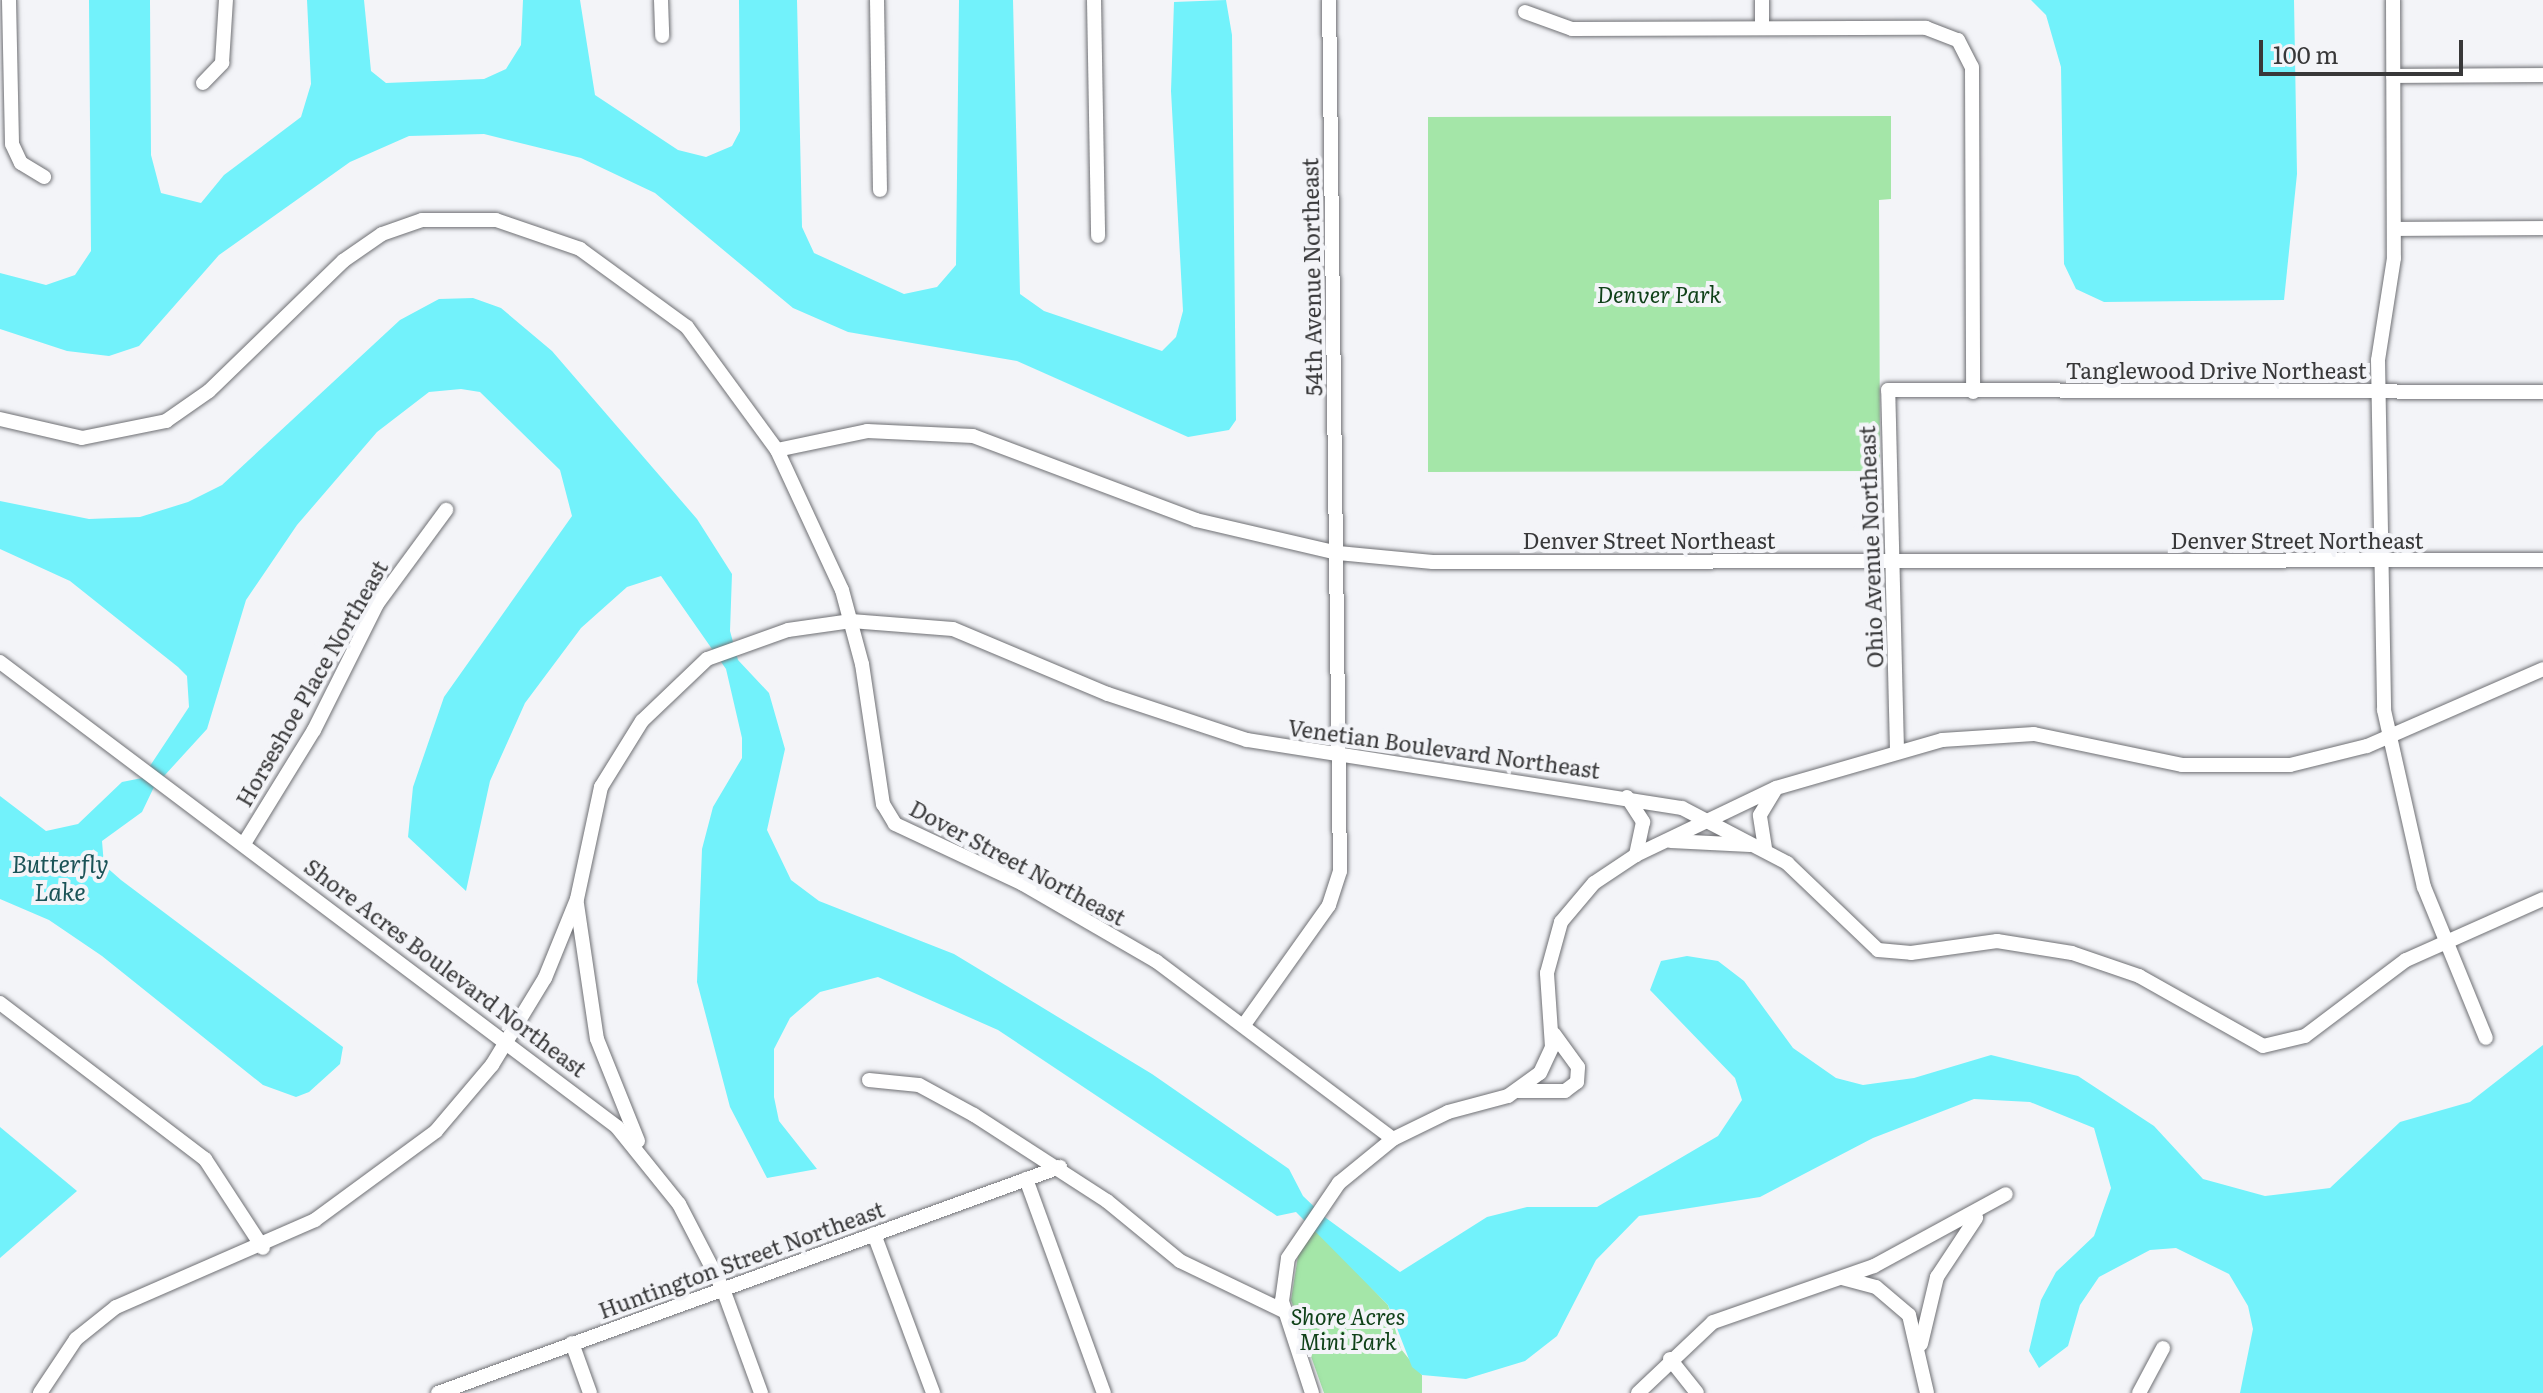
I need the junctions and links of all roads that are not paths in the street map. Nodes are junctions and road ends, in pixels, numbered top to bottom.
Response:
1 (9, 0) edge
2 (226, 0) edge
3 (661, 0) edge
4 (877, 0) edge
5 (1094, 0) edge
6 (1329, 0) edge
7 (1762, 0) edge
8 (2393, 0) edge
9 (1525, 12) dead end
10 (1762, 28) junction
11 (662, 36) dead end
12 (2543, 75) edge
13 (2393, 76) junction
14 (203, 83) dead end
15 (44, 177) dead end
16 (880, 190) dead end
17 (2543, 228) edge
18 (2394, 229) junction
19 (1098, 236) dead end
20 (1888, 390) joint
21 (1973, 392) junction
22 (2543, 392) edge
23 (2379, 393) junction
24 (0, 419) edge
25 (777, 450) junction
26 (446, 510) dead end
27 (1338, 553) junction
28 (2543, 560) edge
29 (1896, 562) junction
30 (2380, 562) junction
31 (851, 621) junction
32 (0, 662) edge
33 (2543, 669) edge
34 (2388, 738) junction
35 (1897, 750) junction
36 (1339, 758) junction
37 (1776, 788) junction
38 (1627, 797) junction
39 (1708, 817) junction
40 (245, 842) junction
41 (1661, 842) junction
42 (1765, 848) junction
43 (1636, 855) junction
44 (577, 899) junction
45 (2543, 899) edge
46 (2445, 942) junction
47 (0, 1003) edge
48 (1246, 1022) junction
49 (1554, 1034) junction
50 (2486, 1038) dead end
51 (508, 1042) junction
52 (869, 1080) dead end
53 (1518, 1091) junction
54 (1393, 1139) junction
55 (645, 1157) junction
56 (1060, 1167) junction
57 (1026, 1179) junction
58 (2006, 1194) dead end
59 (1978, 1215) junction
60 (874, 1234) junction
61 (263, 1248) junction
62 (1841, 1278) junction
63 (723, 1289) junction
64 (1284, 1311) junction
65 (572, 1343) junction
66 (1921, 1345) junction
67 (2163, 1348) dead end
68 (1670, 1359) junction
69 (40, 1393) edge
70 (438, 1393) edge
71 (590, 1393) edge
72 (761, 1393) edge
73 (933, 1393) edge
74 (1104, 1393) edge
75 (1312, 1393) edge
76 (1638, 1393) edge
77 (1697, 1393) edge
78 (1927, 1393) edge
79 (2139, 1393) edge

1 - 15 street
2 - 14 street
3 - 11 street
4 - 16 street
5 - 19 street
6 - 27 street, 54th Avenue Northeast
7 - 10 street
8 - 13 street
9 - 10 street
10 - 21 street
12 - 13 street
13 - 18 street
17 - 18 street
18 - 23 street
20 - 21 street, Tanglewood Drive Northeast
20 - 29 street, Ohio Avenue Northeast
21 - 23 street, Tanglewood Drive Northeast
22 - 23 street, Tanglewood Drive Northeast
23 - 30 street
24 - 25 street, Dover Street Northeast
25 - 27 street, Denver Street Northeast
25 - 31 street, Dover Street Northeast
26 - 40 street, Horseshoe Place Northeast
27 - 29 street, Denver Street Northeast
27 - 36 street, 54th Avenue Northeast
28 - 30 street, Denver Street Northeast
29 - 30 street, Denver Street Northeast
29 - 35 street, Ohio Avenue Northeast
30 - 34 street
31 - 36 street, Venetian Boulevard Northeast
31 - 44 street, Venetian Boulevard Northeast
31 - 48 street, Dover Street Northeast
32 - 40 street, Shore Acres Boulevard Northeast
33 - 34 street
34 - 35 street
34 - 46 street
35 - 37 street
36 - 38 street, Venetian Boulevard Northeast
36 - 48 street, 54th Avenue Northeast
37 - 39 street
37 - 42 street
38 - 39 street, Venetian Boulevard Northeast
38 - 43 street
39 - 41 street
39 - 42 street, Venetian Boulevard Northeast
40 - 51 street, Shore Acres Boulevard Northeast
41 - 42 street
41 - 43 street
42 - 46 street, Venetian Boulevard Northeast
43 - 49 street
44 - 51 street, Venetian Boulevard Northeast
44 - 55 street, Venetian Boulevard Northeast
45 - 46 street, Venetian Boulevard Northeast
46 - 50 street
47 - 61 street
48 - 54 street, Dover Street Northeast
49 - 53 street
49 - 53 street
51 - 55 street, Shore Acres Boulevard Northeast
51 - 61 street, Venetian Boulevard Northeast
52 - 56 street
53 - 54 street
54 - 64 street
55 - 63 street, Shore Acres Boulevard Northeast
56 - 57 street, Huntington Street Northeast
56 - 64 street
57 - 60 street, Huntington Street Northeast
57 - 74 street
58 - 59 street
59 - 62 street
59 - 66 street
60 - 63 street, Huntington Street Northeast
60 - 73 street
61 - 69 street, Venetian Boulevard Northeast
62 - 66 street
62 - 68 street
63 - 65 street, Huntington Street Northeast
63 - 72 street, Shore Acres Boulevard Northeast
64 - 75 street
65 - 70 street, Huntington Street Northeast
65 - 71 street
66 - 78 street
67 - 79 street
68 - 76 street
68 - 77 street

